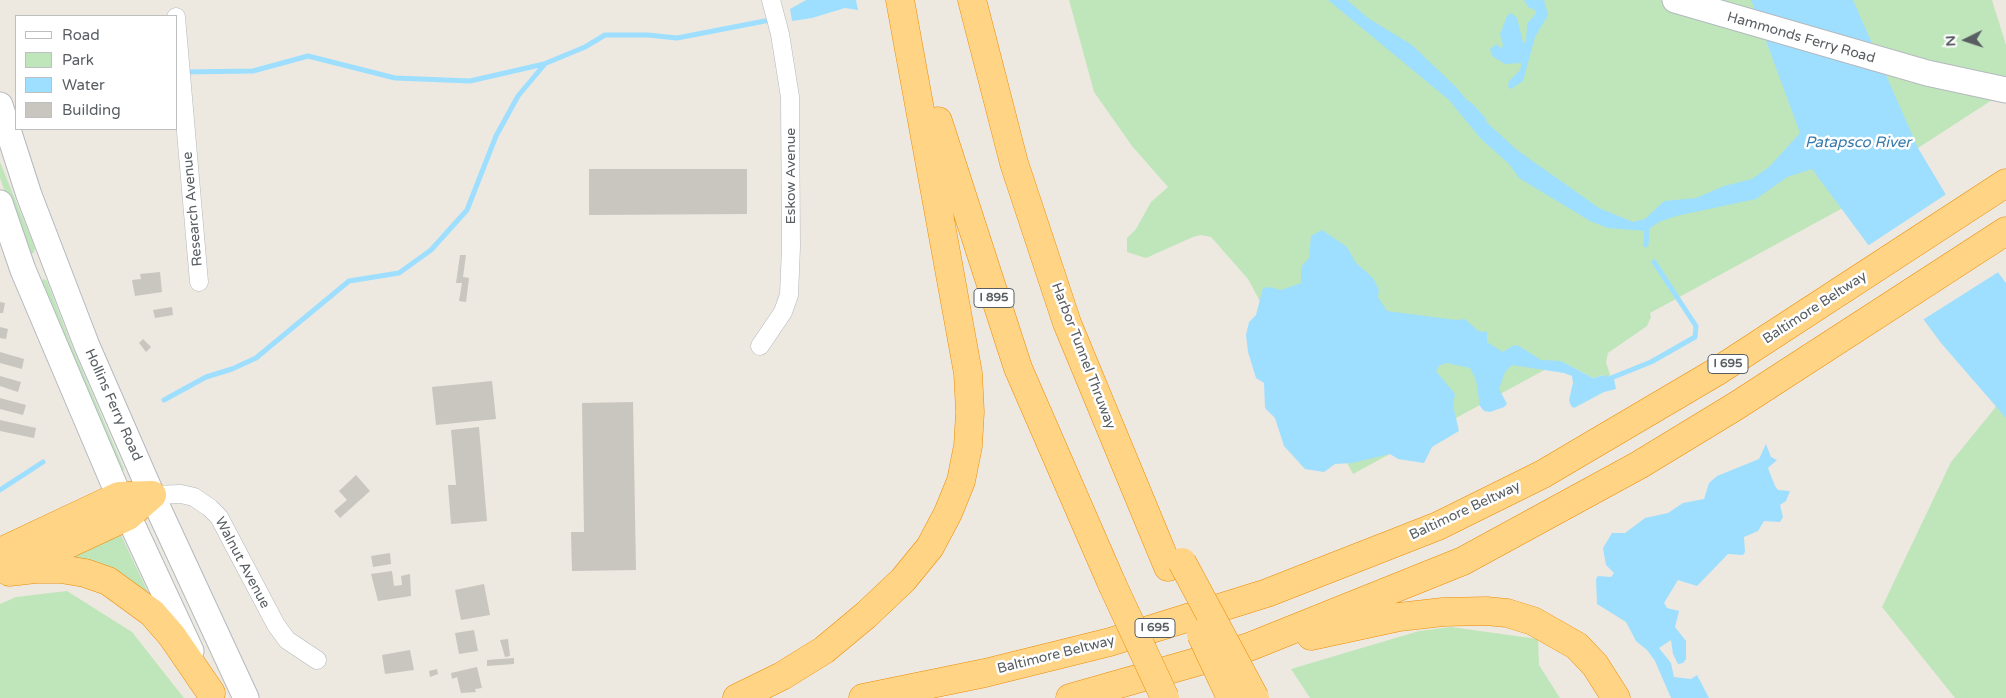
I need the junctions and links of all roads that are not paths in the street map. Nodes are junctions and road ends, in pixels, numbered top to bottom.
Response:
1 (175, 0) edge
2 (771, 0) edge
3 (900, 0) edge
4 (913, 0) edge
5 (972, 0) edge
6 (1675, 0) edge
7 (176, 15) edge
8 (178, 38) edge
9 (2006, 90) edge
10 (0, 105) edge
11 (2006, 183) edge
12 (0, 203) edge
13 (2006, 231) edge
14 (8, 255) edge
15 (199, 282) dead end
16 (760, 346) dead end
17 (152, 496) junction
18 (124, 506) junction
19 (1175, 564) junction
20 (3, 567) edge
21 (1248, 647) junction
22 (316, 660) dead end
23 (212, 696) edge
24 (246, 698) edge
25 (737, 698) edge
26 (862, 698) edge
27 (1070, 698) edge
28 (1165, 698) edge
29 (1232, 698) edge
30 (1255, 698) edge
31 (1616, 698) edge

1 - 7 street, Research Avenue
2 - 16 street, Eskow Avenue
3 - 25 highway
4 - 28 highway, I 895, bridge
5 - 19 highway, Harbor Tunnel Thruway
6 - 9 street, Hammonds Ferry Road
8 - 15 street, Research Avenue
10 - 17 street, Hollins Ferry Road
11 - 26 highway, Baltimore Beltway / I 695
12 - 14 street, Hollins Ferry Road
13 - 21 highway, I 695
14 - 18 street, Hollins Ferry Road
17 - 18 highway
17 - 22 street, Walnut Avenue
17 - 24 street, Hollins Ferry Road
18 - 20 highway
18 - 23 street, Hollins Ferry Road
19 - 29 highway, Harbor Tunnel Thruway, bridge
19 - 30 highway, bridge
20 - 23 highway
21 - 27 highway, I 695
21 - 31 highway

